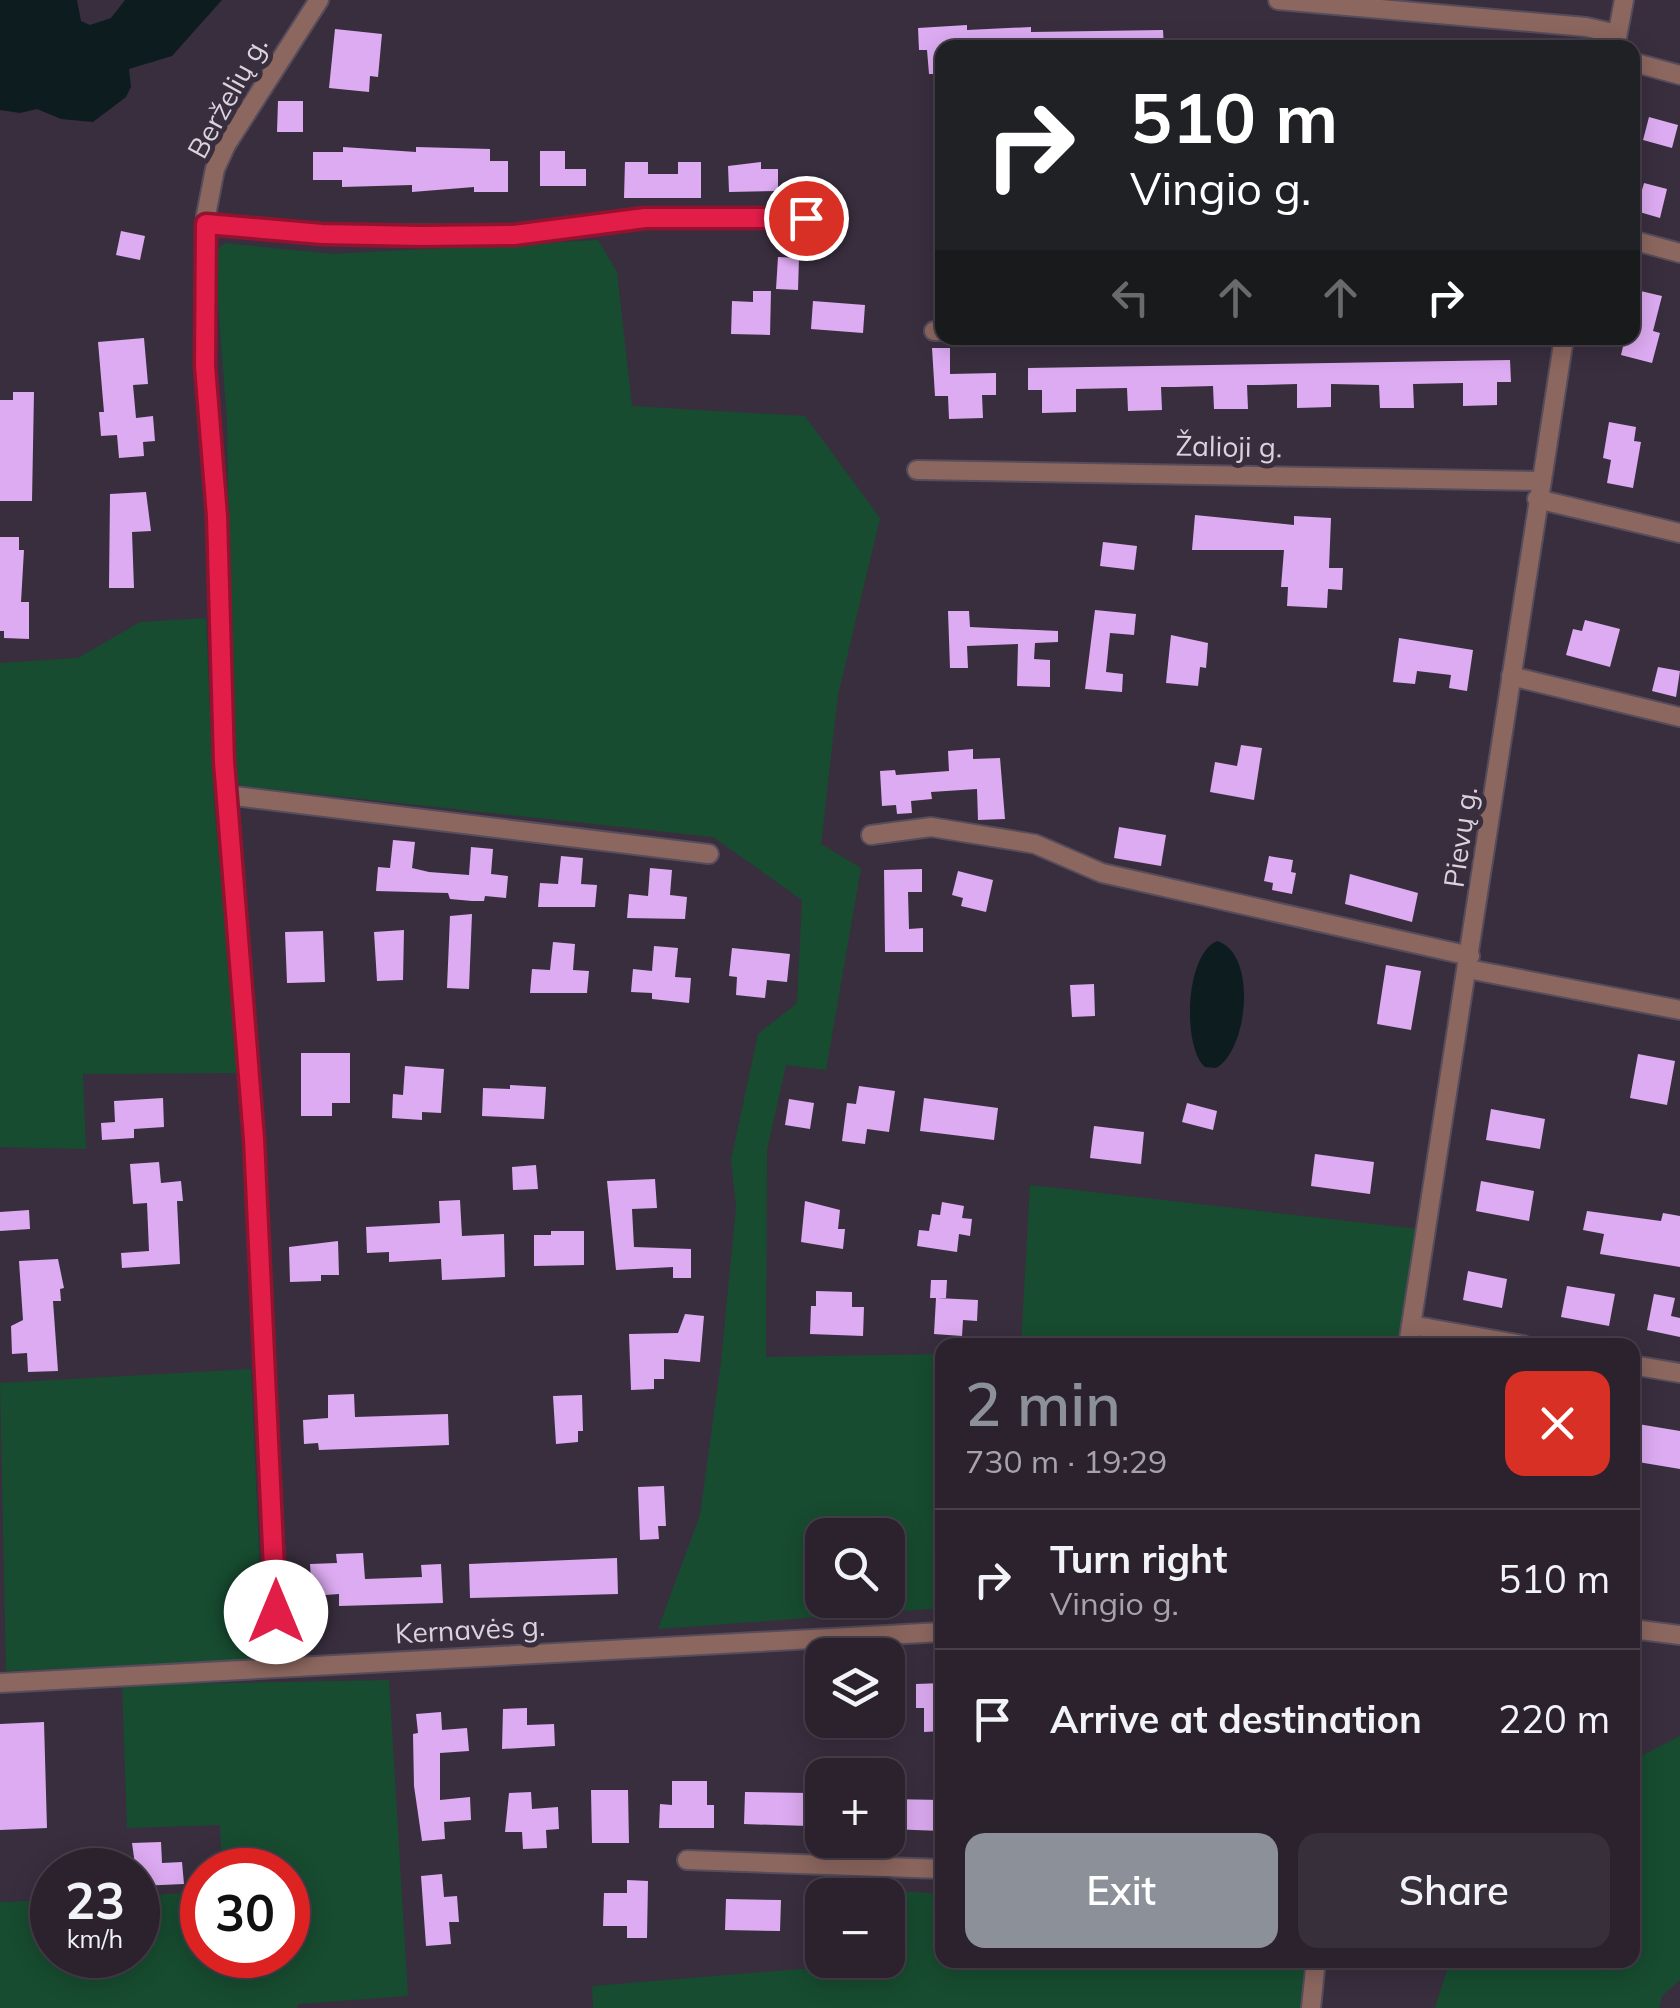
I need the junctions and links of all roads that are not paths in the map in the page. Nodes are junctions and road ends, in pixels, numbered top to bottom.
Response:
1 (320, 0) edge
2 (1278, 0) edge
3 (1624, 0) edge
4 (1614, 40) edge
5 (1616, 40) edge
6 (1640, 64) edge
7 (1680, 75) edge
8 (806, 218) dead end
9 (206, 224) junction
10 (1640, 242) edge
11 (1680, 254) edge
12 (1563, 345) edge
13 (917, 470) dead end
14 (1538, 490) junction
15 (1680, 533) edge
16 (1510, 676) junction
17 (1680, 717) edge
18 (226, 795) junction
19 (871, 836) dead end
20 (709, 854) dead end
21 (1469, 962) junction
22 (1680, 1010) edge
23 (1411, 1325) junction
24 (1409, 1338) edge
25 (1484, 1338) edge
26 (1640, 1366) edge
27 (1680, 1373) edge
28 (1640, 1630) edge
29 (935, 1632) edge
30 (1680, 1635) edge
31 (274, 1668) junction
32 (0, 1682) edge
33 (687, 1860) dead end
34 (935, 1868) edge
35 (1315, 1968) edge
36 (1311, 2008) edge

1 - 9 street, Berželių g.
2 - 4 street
3 - 5 street
6 - 7 street
8 - 9 street
9 - 18 street, Berželių g.
10 - 11 street
12 - 14 street, Pievų g.
13 - 14 street, Žalioji g.
14 - 15 street, Žalioji g.
14 - 16 street, Pievų g.
16 - 17 street
16 - 21 street, Pievų g.
18 - 20 street
18 - 31 street, Berželių g.
19 - 21 street
21 - 22 street
21 - 23 street, Pievų g.
23 - 24 street, Pievų g.
23 - 25 street
26 - 27 street
28 - 30 street
29 - 31 street, Kernavės g.
31 - 32 street, Kernavės g.
33 - 34 street
35 - 36 street

